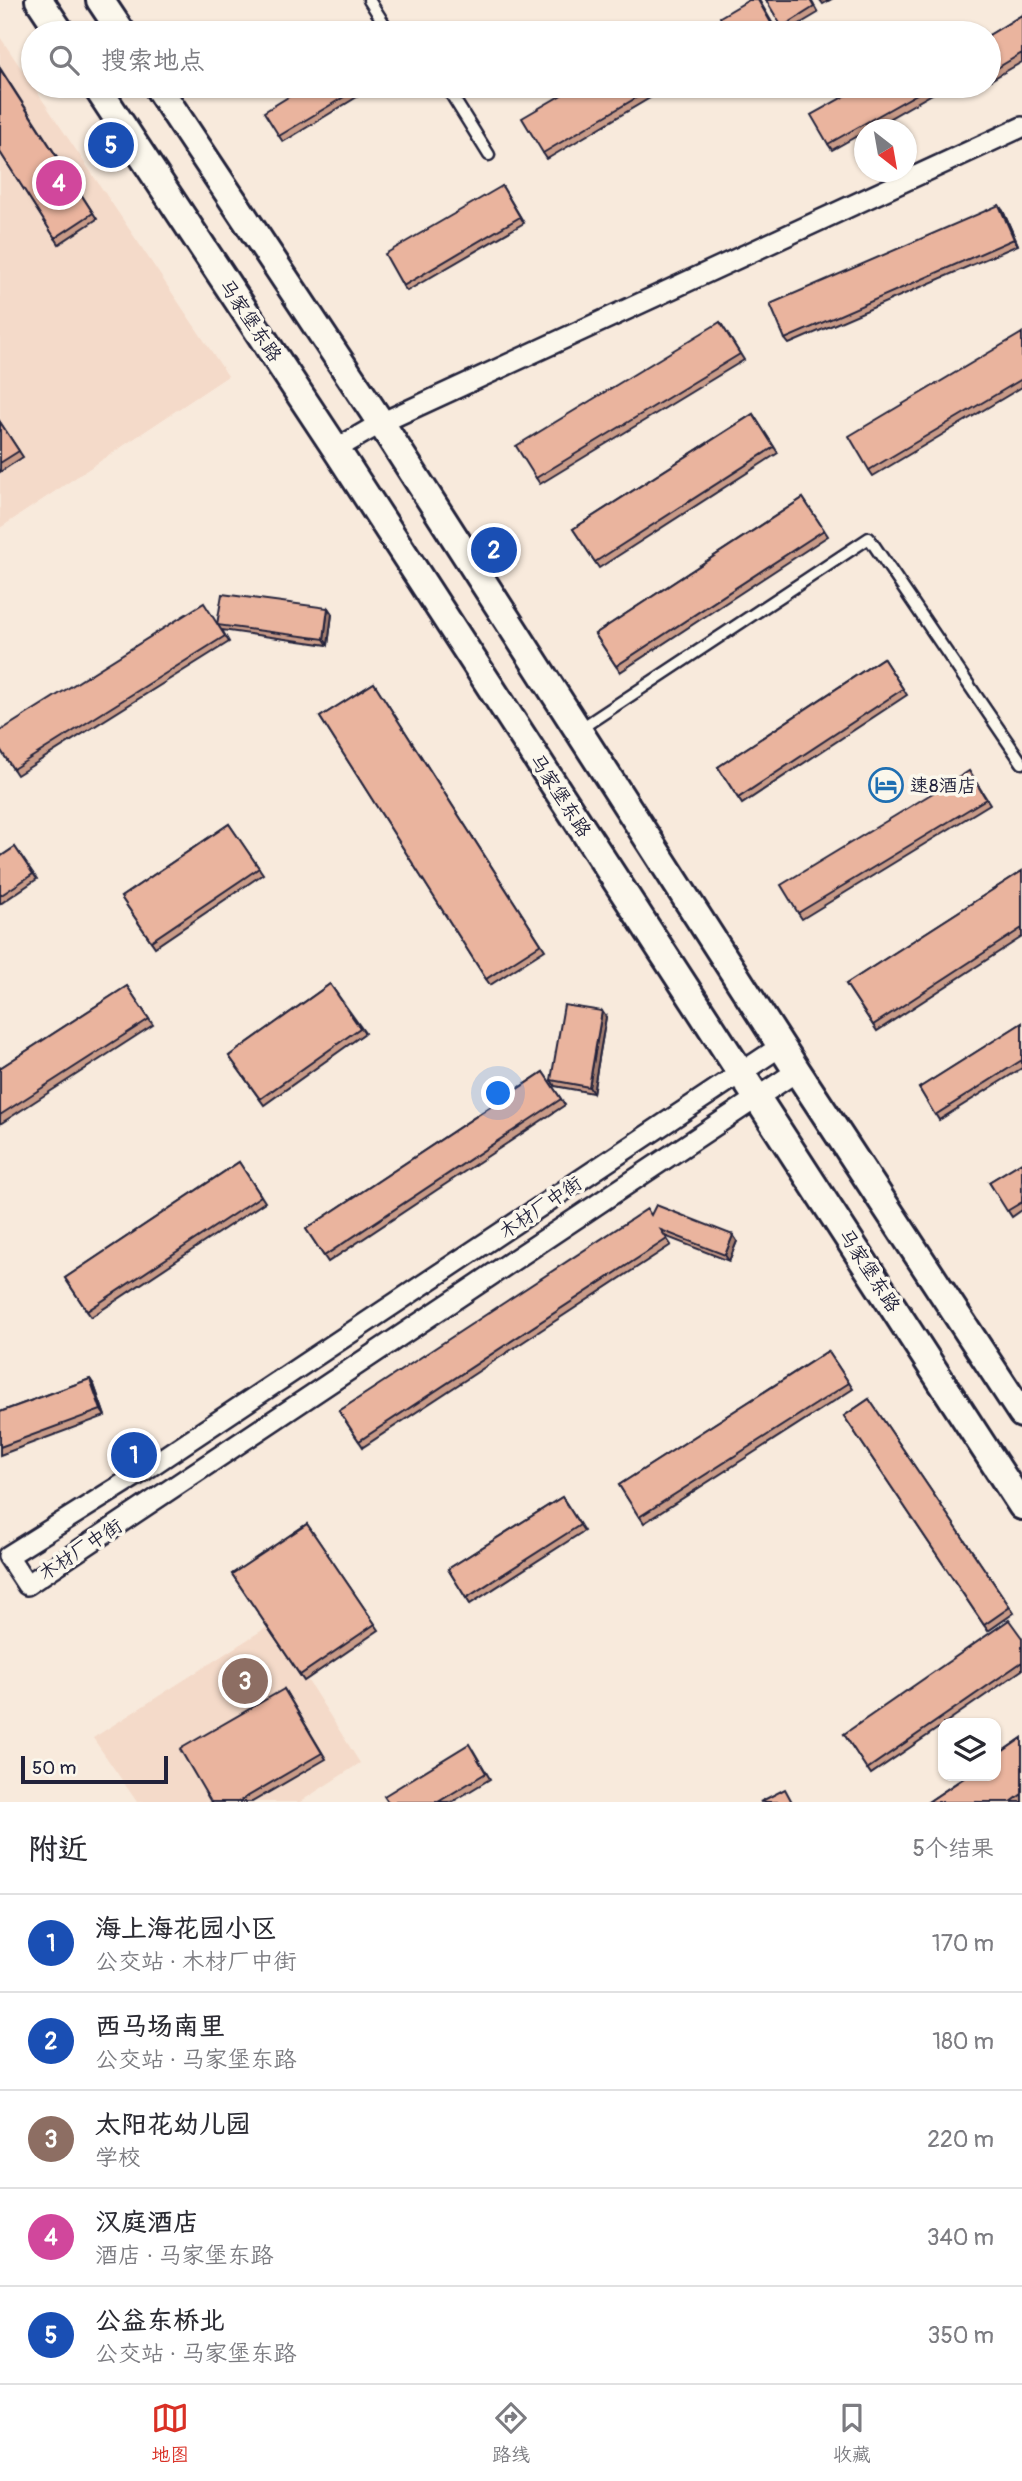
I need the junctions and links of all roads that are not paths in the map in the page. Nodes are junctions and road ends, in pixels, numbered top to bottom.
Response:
1 (39, 0) edge
2 (100, 0) edge
3 (369, 0) edge
4 (53, 21) edge
5 (114, 21) edge
6 (382, 21) edge
7 (104, 98) edge
8 (165, 98) edge
9 (453, 98) edge
10 (1022, 127) edge
11 (489, 155) dead end
12 (381, 423) junction
13 (336, 449) junction
14 (580, 730) junction
15 (1022, 763) edge
16 (781, 1046) junction
17 (797, 1071) junction
18 (741, 1072) junction
19 (758, 1097) junction
20 (1020, 1406) edge
21 (1022, 1506) edge

1 - 4 main road
2 - 5 main road
3 - 6 lane
7 - 13 main road, 马家堡东路
8 - 12 main road
9 - 11 lane
10 - 12 street
12 - 13 street
12 - 14 main road
13 - 18 main road, 马家堡东路
14 - 15 lane
14 - 16 main road
16 - 17 main road
16 - 18 street, 木材厂中街
17 - 19 street
17 - 20 main road
18 - 19 main road, 马家堡东路
18 - 19 street, 木材厂中街
19 - 21 main road, 马家堡东路

